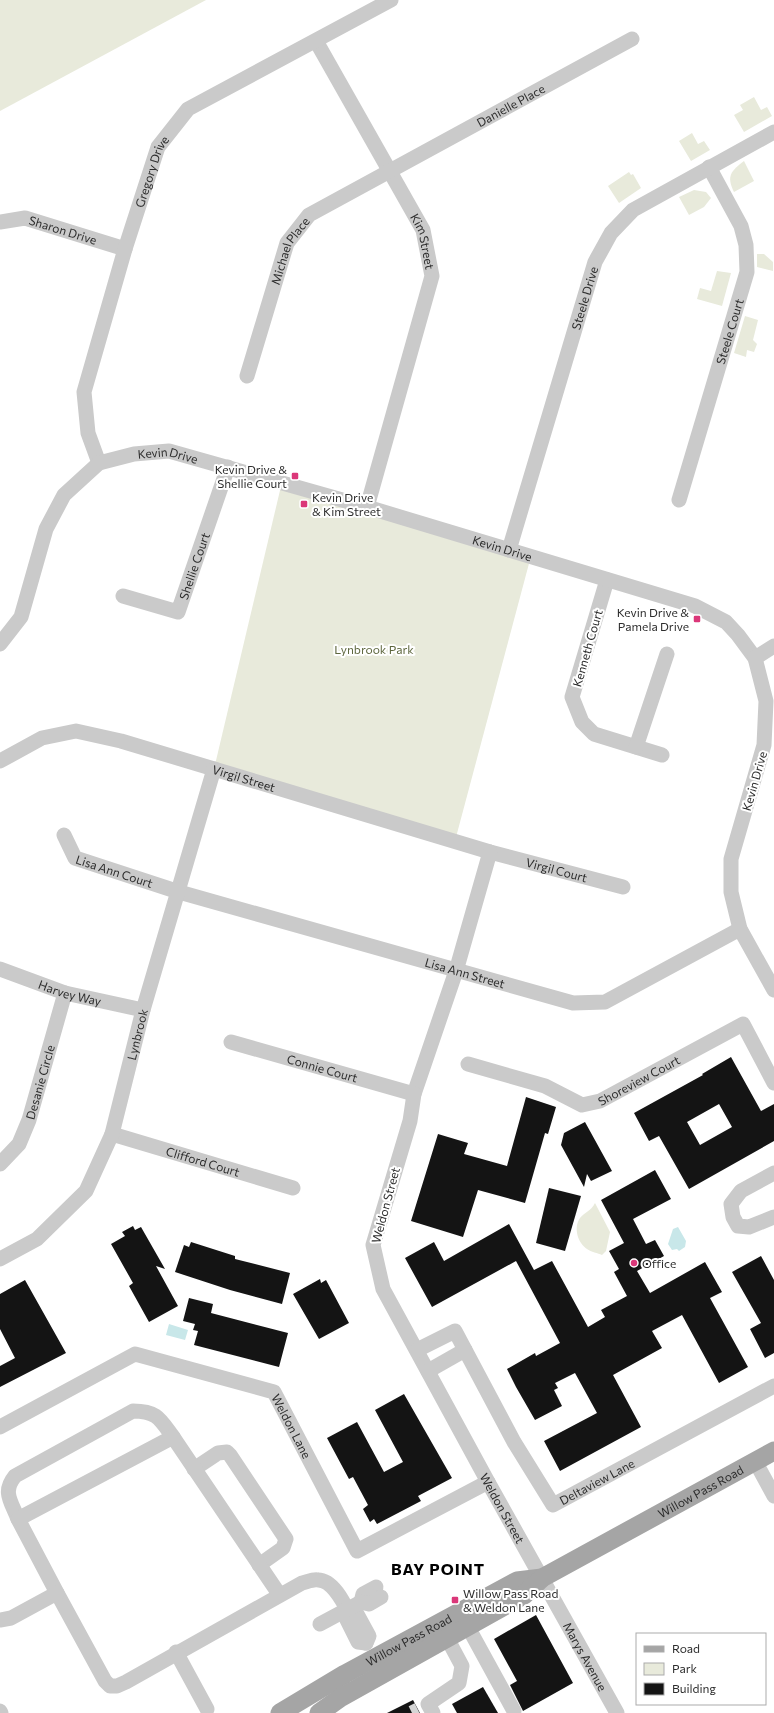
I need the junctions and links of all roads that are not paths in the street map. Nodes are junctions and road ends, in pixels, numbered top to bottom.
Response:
1 (391, 0) edge
2 (632, 39) dead end
3 (316, 41) junction
4 (774, 132) edge
5 (709, 167) junction
6 (389, 170) junction
7 (0, 222) edge
8 (125, 249) junction
9 (247, 376) dead end
10 (99, 463) junction
11 (228, 467) junction
12 (679, 500) dead end
13 (368, 507) junction
14 (509, 550) junction
15 (607, 580) junction
16 (124, 596) dead end
17 (0, 644) edge
18 (774, 646) edge
19 (667, 654) dead end
20 (755, 658) junction
21 (636, 747) junction
22 (662, 755) dead end
23 (0, 761) edge
24 (214, 769) junction
25 (64, 835) dead end
26 (490, 852) junction
27 (623, 887) dead end
28 (179, 892) junction
29 (740, 928) junction
30 (0, 969) edge
31 (456, 971) junction
32 (774, 990) edge
33 (65, 993) junction
34 (143, 1010) junction
35 (231, 1042) dead end
36 (468, 1064) dead end
37 (774, 1083) edge
38 (414, 1094) junction
39 (112, 1134) junction
40 (0, 1164) edge
41 (774, 1173) edge
42 (293, 1188) dead end
43 (774, 1217) edge
44 (0, 1259) edge
45 (417, 1350) junction
46 (465, 1350) junction
47 (428, 1371) junction
48 (774, 1386) edge
49 (0, 1427) edge
50 (173, 1437) junction
51 (774, 1451) edge
52 (755, 1461) junction
53 (194, 1469) junction
54 (488, 1482) junction
55 (774, 1496) edge
56 (18, 1519) junction
57 (259, 1565) junction
58 (542, 1578) junction
59 (378, 1592) dead end
60 (57, 1593) junction
61 (279, 1594) junction
62 (349, 1612) junction
63 (6, 1619) edge
64 (320, 1624) dead end
65 (468, 1627) junction
66 (0, 1630) edge
67 (448, 1638) junction
68 (370, 1650) junction
69 (176, 1652) junction
70 (207, 1709) dead end
71 (426, 1709) edge
72 (514, 1711) dead end
73 (324, 1712) edge
74 (280, 1713) edge
75 (617, 1713) edge

1 - 3 street, Gregory Drive
2 - 6 street, Danielle Place
3 - 6 street, Kim Street
3 - 8 street, Gregory Drive
4 - 5 street, Steele Drive
5 - 12 street, Steele Court
5 - 14 street, Steele Drive
6 - 9 street, Michael Place
6 - 13 street, Kim Street
7 - 8 street, Sharon Drive
8 - 10 street, Gregory Drive
10 - 11 street, Kevin Drive
10 - 17 street, Kevin Drive
11 - 13 street, Kevin Drive
11 - 16 street, Shellie Court
13 - 14 street, Kevin Drive
14 - 15 street, Kevin Drive
15 - 20 street, Kevin Drive
15 - 21 street, Kenneth Court
18 - 20 street
19 - 21 street
20 - 29 street, Kevin Drive
21 - 22 street, Kenneth Court
23 - 24 street, Virgil Street
24 - 26 street, Virgil Street
24 - 28 street, Lynbrook
25 - 28 street, Lisa Ann Court
26 - 27 street, Virgil Court
26 - 31 street, Weldon Street
28 - 31 street, Lisa Ann Street
28 - 34 street, Lynbrook
29 - 31 street, Lisa Ann Street
29 - 32 street, Kevin Drive
30 - 33 street, Harvey Way
31 - 38 street, Weldon Street
33 - 34 street, Harvey Way
33 - 40 street, Desanie Circle
34 - 39 street, Lynbrook
35 - 38 street, Connie Court
36 - 37 street, Shoreview Court
38 - 45 street, Weldon Street
39 - 42 street, Clifford Court
39 - 44 street, Lynbrook
41 - 43 street
45 - 46 street, Deltaview Lane
45 - 47 street, Weldon Street
46 - 47 street
46 - 48 street, Deltaview Lane
47 - 54 street, Weldon Street
49 - 54 street, Weldon Lane
50 - 53 street
50 - 56 street
50 - 56 street
51 - 52 main road, Willow Pass Road
52 - 55 street
52 - 58 main road, Willow Pass Road
53 - 57 street
53 - 57 street
54 - 58 street, Weldon Street
56 - 60 street
57 - 61 street
58 - 65 main road, Willow Pass Road
58 - 68 main road, Willow Pass Road
58 - 75 street, Marys Avenue
59 - 62 street
60 - 63 street
60 - 69 street
61 - 62 street
61 - 69 street
62 - 64 street
62 - 68 street
63 - 66 street
65 - 67 main road, Willow Pass Road
65 - 72 street
67 - 71 street
67 - 73 main road, Willow Pass Road
68 - 74 main road, Willow Pass Road
69 - 70 street

